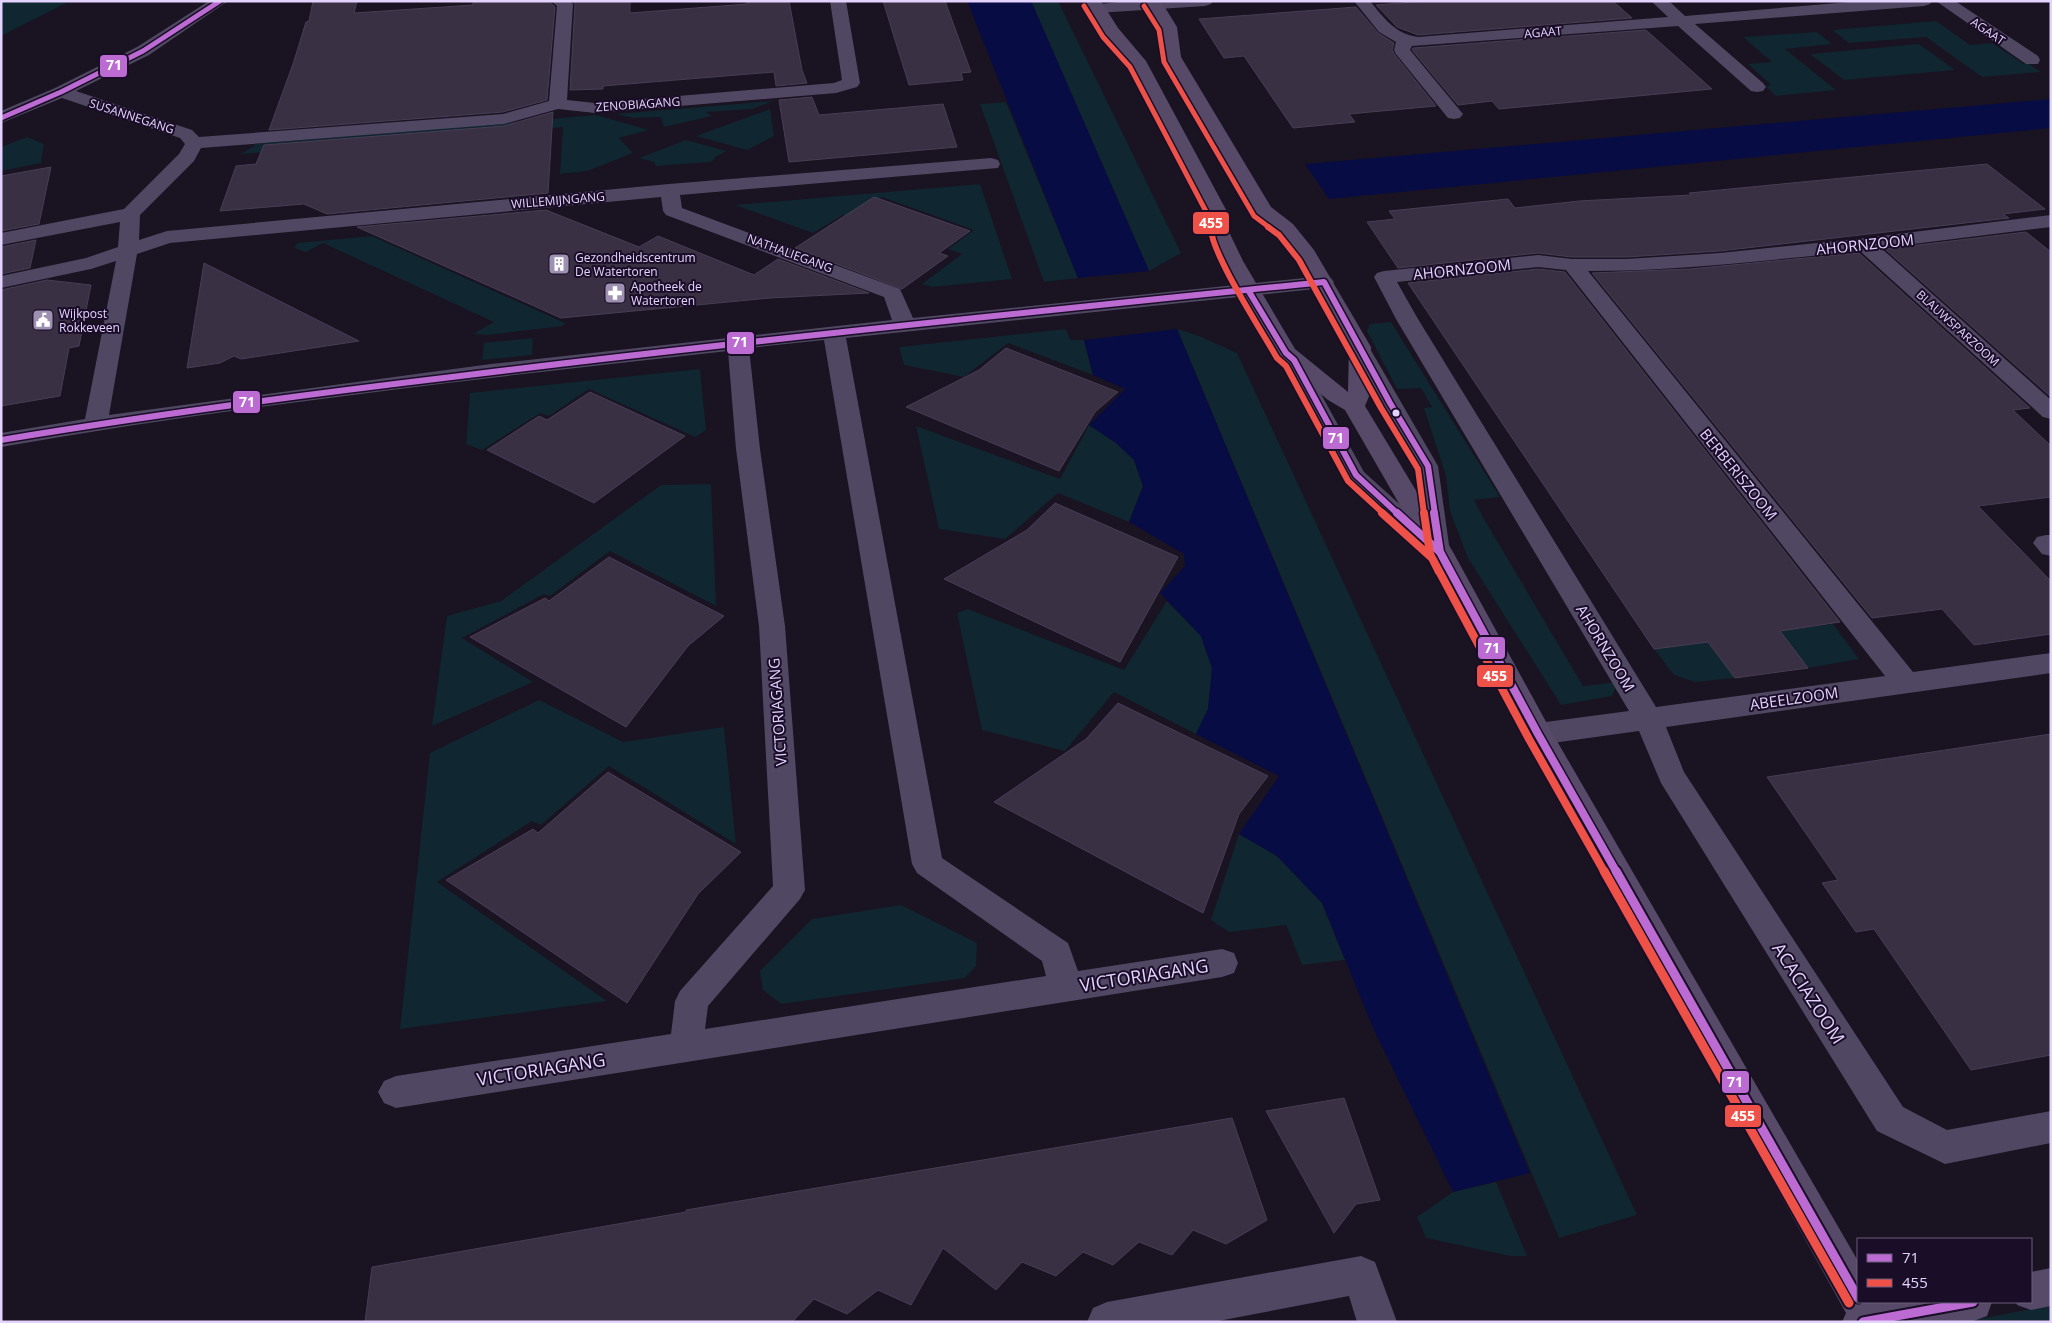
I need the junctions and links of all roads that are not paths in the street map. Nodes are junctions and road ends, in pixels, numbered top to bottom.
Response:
1 (220, 1) edge
2 (560, 1) edge
3 (838, 1) edge
4 (1205, 1) edge
5 (1362, 1) edge
6 (1659, 1) edge
7 (1924, 1) edge
8 (1944, 1) edge
9 (1155, 3) edge
10 (1095, 5) edge
11 (1682, 20) junction
12 (1405, 41) junction
13 (2032, 60) dead end
14 (1757, 87) dead end
15 (61, 92) junction
16 (558, 104) junction
17 (1454, 114) dead end
18 (1, 118) edge
19 (195, 143) junction
20 (991, 164) dead end
21 (669, 190) junction
22 (130, 214) junction
23 (2051, 220) edge
24 (1, 239) edge
25 (1865, 244) junction
26 (128, 250) junction
27 (1572, 265) junction
28 (1, 282) edge
29 (1324, 282) junction
30 (1248, 290) junction
31 (905, 326) junction
32 (834, 334) junction
33 (738, 343) junction
34 (1360, 347) junction
35 (1294, 360) junction
36 (1354, 406) junction
37 (2051, 412) edge
38 (96, 424) junction
39 (1, 440) edge
40 (2051, 543) edge
41 (2051, 548) edge
42 (1440, 552) junction
43 (2051, 663) edge
44 (1906, 682) junction
45 (1648, 718) junction
46 (1538, 734) junction
47 (1222, 963) dead end
48 (1066, 987) junction
49 (686, 1046) junction
50 (396, 1092) dead end
51 (2051, 1127) edge
52 (2051, 1287) edge
53 (2032, 1291) edge
54 (1857, 1299) edge
55 (1963, 1303) edge
56 (1865, 1313) edge
57 (1108, 1322) edge
58 (1377, 1322) edge

1 - 15 street
2 - 16 street
3 - 16 street, ZENOBIAGANG
4 - 9 street
5 - 12 street
6 - 11 street
7 - 11 street, AGAAT
8 - 13 street, AGAAT
9 - 10 street
9 - 29 street
10 - 30 street
11 - 12 street, AGAAT
11 - 14 street
12 - 17 street
15 - 18 street
15 - 19 street, SUSANNEGANG
16 - 19 street, ZENOBIAGANG
19 - 22 street
20 - 21 street, WILLEMIJNGANG
21 - 26 street, WILLEMIJNGANG
21 - 31 street, NATHALIEGANG
22 - 24 street
22 - 26 street
23 - 25 street, AHORNZOOM
25 - 27 street, AHORNZOOM
25 - 37 street, BLAUWSPARZOOM
26 - 28 street
26 - 38 street
27 - 44 street, BERBERISZOOM
27 - 45 street, AHORNZOOM
29 - 30 street
29 - 34 street
30 - 31 street
30 - 35 street
31 - 32 street
32 - 33 street
32 - 48 street, VICTORIAGANG
33 - 38 street
33 - 49 street, VICTORIAGANG
34 - 36 street
34 - 42 lane
35 - 36 street
35 - 42 lane
36 - 42 street
38 - 39 street
40 - 41 street
42 - 46 street
43 - 44 street, ABEELZOOM
44 - 45 street, ABEELZOOM
45 - 46 street, ABEELZOOM
45 - 51 street, ACACIAZOOM
46 - 54 street
47 - 48 street, VICTORIAGANG
48 - 49 street, VICTORIAGANG
49 - 50 street, VICTORIAGANG
52 - 53 street
55 - 56 street
57 - 58 street

